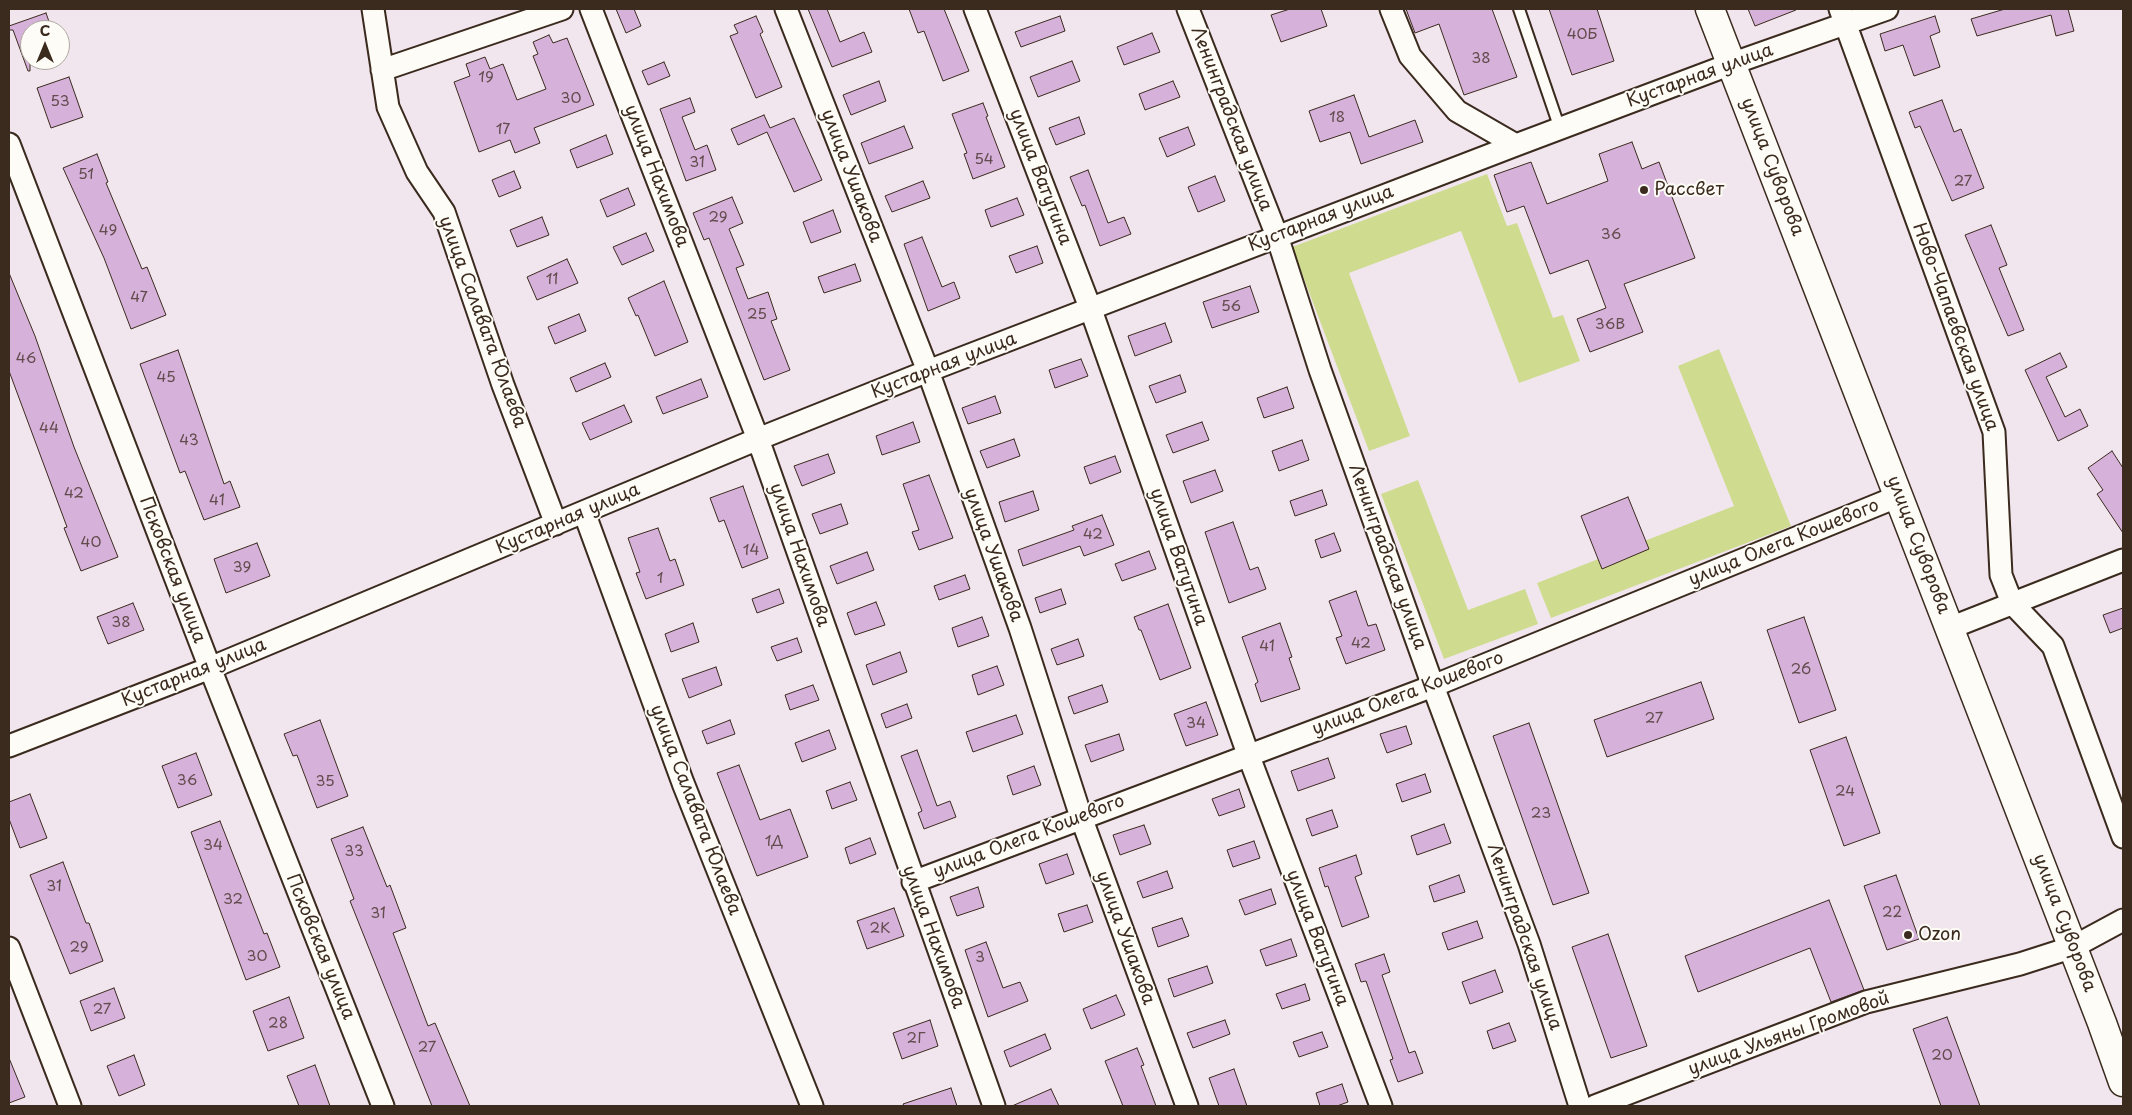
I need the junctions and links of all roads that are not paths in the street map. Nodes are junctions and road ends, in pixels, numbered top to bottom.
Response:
1 (373, 9) edge
2 (562, 9) edge
3 (591, 9) edge
4 (786, 9) edge
5 (975, 9) edge
6 (1188, 9) edge
7 (1391, 9) edge
8 (1520, 9) edge
9 (1710, 9) edge
10 (1888, 9) edge
11 (1842, 16) edge
12 (1732, 64) junction
13 (382, 70) junction
14 (1560, 129) junction
15 (9, 144) edge
16 (1516, 145) junction
17 (1277, 236) junction
18 (1091, 310) junction
19 (928, 371) junction
20 (758, 439) junction
21 (1898, 496) junction
22 (584, 512) junction
23 (556, 524) junction
24 (2123, 560) edge
25 (2012, 603) junction
26 (1950, 628) junction
27 (210, 668) junction
28 (1433, 686) junction
29 (9, 746) edge
30 (1248, 754) junction
31 (1081, 818) junction
32 (2123, 838) edge
33 (913, 882) junction
34 (2123, 920) edge
35 (2073, 947) junction
36 (9, 948) edge
37 (2123, 1082) edge
38 (70, 1106) edge
39 (383, 1106) edge
40 (812, 1106) edge
41 (994, 1106) edge
42 (1186, 1106) edge
43 (1381, 1106) edge
44 (1580, 1106) edge
45 (1595, 1106) edge

1 - 13 street, улица Салавата Юлаева
2 - 13 street
3 - 20 street, улица Нахимова
4 - 19 street, улица Ушакова
5 - 18 street, улица Ватутина
6 - 17 street, Ленинградская улица
7 - 16 street
8 - 14 lane
9 - 12 main road, улица Суворова
10 - 11 street, Кустарная улица
11 - 12 street, Кустарная улица
11 - 25 street, Ново-Чапаевская улица
12 - 14 street, Кустарная улица
12 - 21 main road, улица Суворова
13 - 23 street, улица Салавата Юлаева
14 - 16 street, Кустарная улица
15 - 27 street, Псковская улица
16 - 17 street, Кустарная улица
17 - 18 street, Кустарная улица
17 - 28 street, Ленинградская улица
18 - 19 street, Кустарная улица
18 - 30 street, улица Ватутина
19 - 20 street, Кустарная улица
19 - 31 street, улица Ушакова
20 - 22 street, Кустарная улица
20 - 33 street, улица Нахимова
21 - 26 main road, улица Суворова
21 - 28 street, улица Олега Кошевого
22 - 23 street, Кустарная улица
22 - 40 street, улица Салавата Юлаева
23 - 27 street, Кустарная улица
24 - 25 street
25 - 26 street
25 - 32 street, Ново-Чапаевская улица
26 - 35 main road, улица Суворова
27 - 29 street, Кустарная улица
27 - 39 street, Псковская улица
28 - 30 street, улица Олега Кошевого
28 - 44 street, Ленинградская улица
30 - 31 street, улица Олега Кошевого
30 - 43 street, улица Ватутина
31 - 33 street, улица Олега Кошевого
31 - 42 street, улица Ушакова
33 - 41 street, улица Нахимова
34 - 35 street, улица Ульяны Громовой
35 - 37 main road, улица Суворова
35 - 45 street, улица Ульяны Громовой
36 - 38 street

